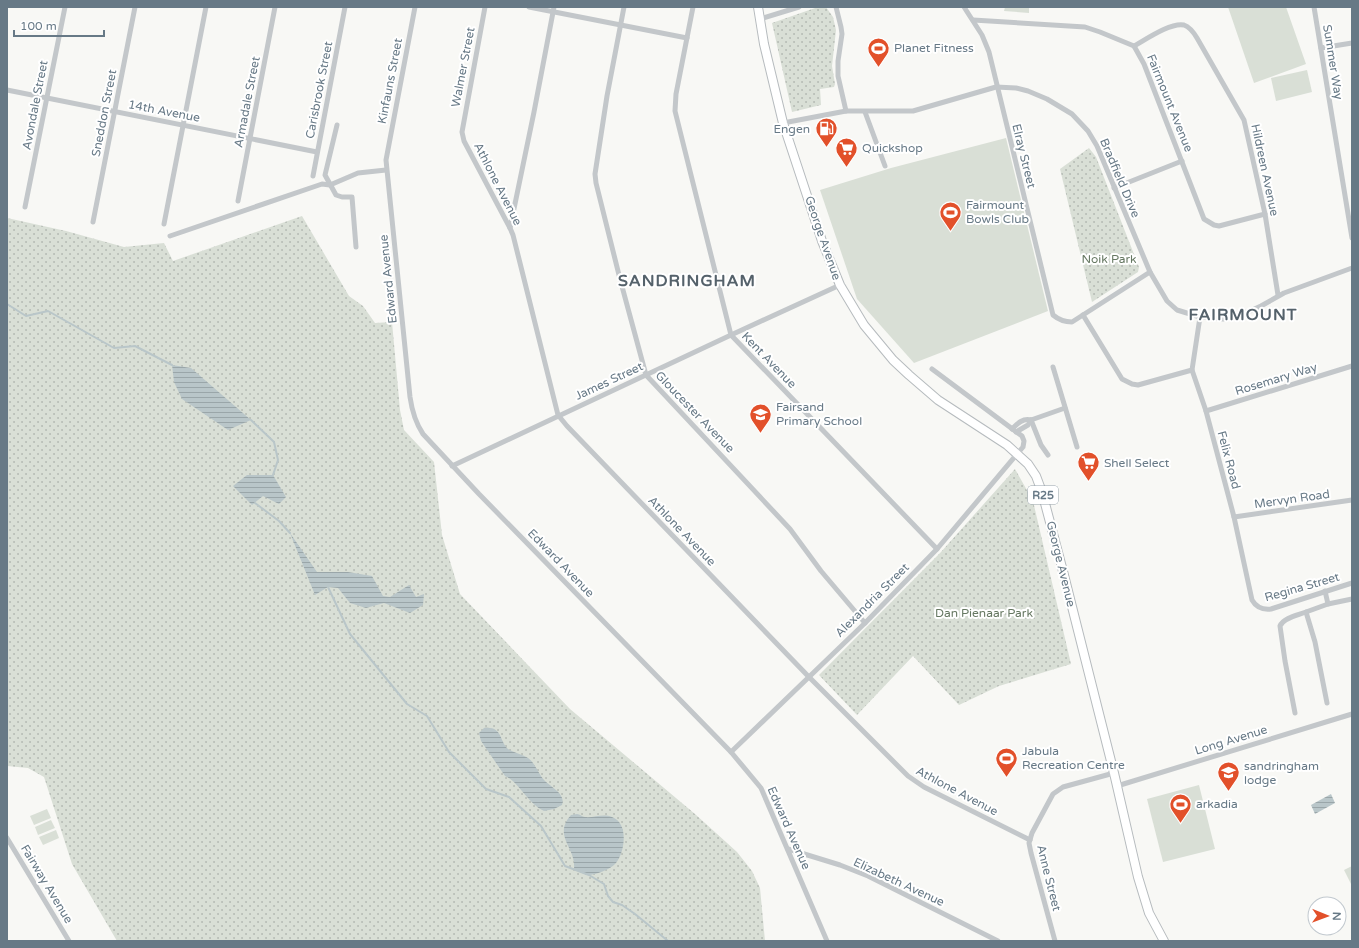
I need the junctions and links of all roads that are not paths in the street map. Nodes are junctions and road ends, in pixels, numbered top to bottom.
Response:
1 (65, 7) edge
2 (135, 7) edge
3 (206, 7) edge
4 (275, 7) edge
5 (345, 7) edge
6 (414, 7) edge
7 (485, 7) edge
8 (529, 7) edge
9 (624, 7) edge
10 (693, 7) edge
11 (758, 7) edge
12 (762, 7) edge
13 (799, 7) edge
14 (836, 7) edge
15 (964, 7) edge
16 (1314, 7) edge
17 (554, 10) edge
18 (762, 19) junction
19 (973, 20) junction
20 (620, 25) junction
21 (687, 38) junction
22 (1352, 43) edge
23 (1134, 46) junction
24 (1321, 48) junction
25 (996, 87) junction
26 (7, 90) edge
27 (46, 98) junction
28 (846, 111) junction
29 (114, 112) junction
30 (865, 112) junction
31 (785, 124) junction
32 (183, 125) junction
33 (337, 125) dead end
34 (462, 132) joint
35 (250, 139) junction
36 (317, 152) junction
37 (386, 160) joint
38 (1182, 161) junction
39 (885, 166) dead end
40 (386, 170) junction
41 (313, 176) dead end
42 (330, 184) junction
43 (1114, 188) junction
44 (238, 201) dead end
45 (25, 207) dead end
46 (1265, 214) junction
47 (93, 222) dead end
48 (164, 224) dead end
49 (510, 228) junction
50 (170, 236) dead end
51 (1352, 238) edge
52 (356, 247) dead end
53 (1352, 268) edge
54 (1150, 272) junction
55 (840, 285) junction
56 (1278, 296) junction
57 (1083, 315) junction
58 (1200, 318) junction
59 (731, 335) junction
60 (1352, 366) edge
61 (1052, 367) dead end
62 (932, 369) dead end
63 (1192, 370) junction
64 (646, 375) junction
65 (1065, 408) junction
66 (1206, 411) junction
67 (558, 415) junction
68 (1031, 420) junction
69 (1014, 430) junction
70 (1077, 447) dead end
71 (1017, 453) junction
72 (1048, 454) dead end
73 (452, 466) junction
74 (1352, 500) edge
75 (1234, 517) junction
76 (937, 549) junction
77 (1352, 583) edge
78 (1324, 591) junction
79 (1352, 599) edge
80 (1328, 604) junction
81 (1258, 607) joint
82 (1306, 612) junction
83 (865, 623) junction
84 (808, 676) junction
85 (1327, 703) dead end
86 (1295, 713) dead end
87 (1352, 714) edge
88 (730, 752) junction
89 (1114, 773) junction
90 (1117, 786) junction
91 (7, 838) edge
92 (1030, 840) junction
93 (788, 849) junction
94 (69, 941) edge
95 (827, 941) edge
96 (998, 941) edge
97 (1055, 941) edge
98 (1164, 941) edge

1 - 27 street, Avondale Street
2 - 29 street, Sneddon Street
3 - 32 street
4 - 35 street, Armadale Street
5 - 36 street, Carisbrook Street
6 - 37 street, Kinfauns Street
7 - 34 street, Walmer Street
8 - 17 street
9 - 20 street, Gloucester Avenue
10 - 21 street, Kent Avenue
11 - 18 main road, R25
12 - 18 main road, R25
13 - 18 street
14 - 28 street
15 - 19 street, Elray Street
16 - 24 street, Summer Way
17 - 20 street
17 - 49 street
18 - 31 main road, George Avenue / R25
19 - 23 street, Fairmount Avenue
19 - 25 street, Elray Street
20 - 21 street
20 - 64 street, Gloucester Avenue
21 - 59 street, Kent Avenue
22 - 24 street
23 - 38 street, Fairmount Avenue
23 - 46 street, Hildreen Avenue
24 - 51 street, Summer Way
25 - 30 street, Bradfield Drive
25 - 43 street, Bradfield Drive
25 - 57 street, Elray Street
26 - 27 street, 14th Avenue
27 - 29 street, 14th Avenue
27 - 45 street, Avondale Street
28 - 30 street, Bradfield Drive
28 - 31 street, Bradfield Drive
29 - 32 street, 14th Avenue
29 - 47 street, Sneddon Street
30 - 39 street
31 - 55 main road, George Avenue / R25
32 - 35 street, 14th Avenue
32 - 48 street
33 - 42 street
34 - 49 street, Athlone Avenue
35 - 36 street, 14th Avenue
35 - 44 street, Armadale Street
36 - 41 street, Carisbrook Street
37 - 40 street, Edward Avenue
38 - 43 street
38 - 46 street, Fairmount Avenue
40 - 42 street
40 - 73 street, Edward Avenue
42 - 50 street
42 - 52 street
43 - 54 street, Bradfield Drive
46 - 56 street, Hildreen Avenue
49 - 67 street, Athlone Avenue
53 - 56 street, Bradfield Drive
54 - 57 street
54 - 58 street, Bradfield Drive
55 - 59 street, James Street
55 - 71 main road, George Avenue / R25
56 - 58 street, Bradfield Drive
57 - 63 street
58 - 63 street, Felix Road
59 - 64 street, James Street
59 - 76 street, Kent Avenue
60 - 66 street, Rosemary Way
61 - 65 street
62 - 69 street
63 - 66 street, Felix Road
64 - 67 street, James Street
64 - 83 street, Gloucester Avenue
65 - 68 street
65 - 70 street
66 - 75 street, Felix Road
67 - 73 street, James Street
67 - 84 street, Athlone Avenue
68 - 69 street
68 - 72 street
69 - 71 street
71 - 76 street, Alexandria Street
71 - 89 main road, George Avenue / R25
73 - 88 street, Edward Avenue
74 - 75 street, Mervyn Road
75 - 81 street, Felix Road
76 - 83 street, Alexandria Street
77 - 78 street, Regina Street
78 - 80 street
78 - 81 street, Regina Street
79 - 80 street
80 - 82 street
82 - 85 street
82 - 86 street
83 - 84 street, Alexandria Street
84 - 88 street, Alexandria Street
84 - 92 street, Athlone Avenue
87 - 90 street, Long Avenue
88 - 93 street, Edward Avenue
89 - 90 main road, George Avenue / R25
89 - 92 street, Anne Street
90 - 98 main road, George Avenue / R25
91 - 94 street, Fairway Avenue
92 - 97 street, Anne Street
93 - 95 street, Edward Avenue
93 - 96 street, Elizabeth Avenue

